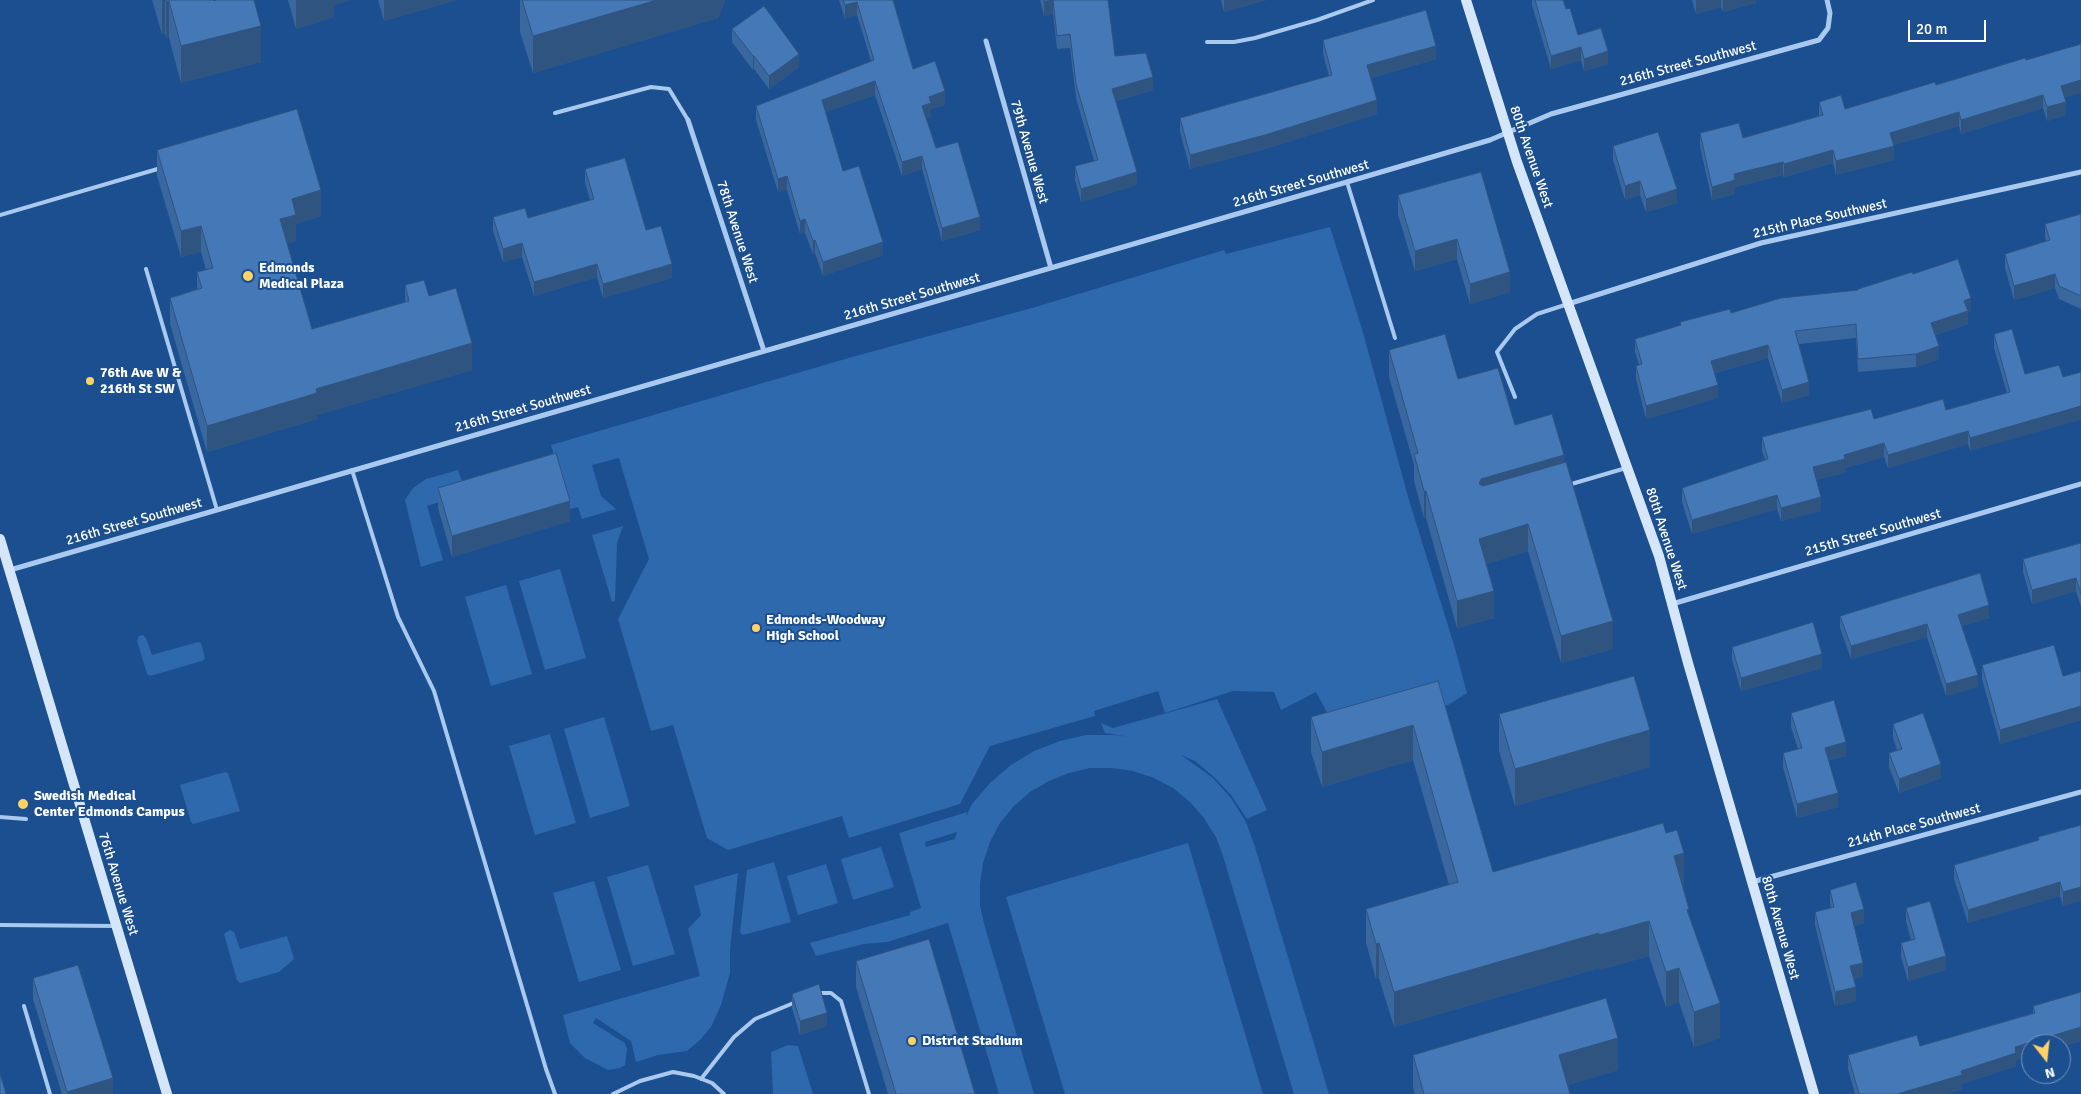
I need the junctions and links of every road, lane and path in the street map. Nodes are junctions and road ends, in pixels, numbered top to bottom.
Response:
1 (1373, 0) edge
2 (1466, 0) edge
3 (1826, 0) edge
4 (986, 42) dead end
5 (1207, 42) dead end
6 (555, 113) dead end
7 (688, 120) joint
8 (1507, 132) junction
9 (167, 166) edge
10 (2081, 172) edge
11 (1346, 182) junction
12 (0, 215) edge
13 (1050, 268) junction
14 (146, 269) dead end
15 (1568, 304) junction
16 (1395, 338) dead end
17 (764, 351) junction
18 (1515, 397) dead end
19 (1628, 467) junction
20 (352, 470) junction
21 (2081, 484) edge
22 (1564, 486) edge
23 (217, 510) junction
24 (0, 539) edge
25 (9, 570) junction
26 (1672, 604) junction
27 (2081, 792) edge
28 (0, 818) edge
29 (26, 819) dead end
30 (1752, 882) junction
31 (0, 925) edge
32 (116, 926) junction
33 (812, 996) edge
34 (804, 999) edge
35 (24, 1006) dead end
36 (701, 1079) junction
37 (50, 1094) edge
38 (166, 1094) edge
39 (555, 1094) edge
40 (612, 1094) edge
41 (724, 1094) edge
42 (869, 1094) edge
43 (1814, 1094) edge

1 - 5 lane
2 - 8 street, 80th Avenue West
3 - 8 street, 216th Street Southwest
4 - 13 street, 79th Avenue West
6 - 7 lane
7 - 17 street, 78th Avenue West
8 - 11 street, 216th Street Southwest
8 - 15 street, 80th Avenue West
9 - 12 lane
10 - 15 street, 215th Place Southwest
11 - 13 street, 216th Street Southwest
11 - 16 lane
13 - 17 street, 216th Street Southwest
14 - 23 lane
15 - 18 lane
15 - 19 street, 80th Avenue West
17 - 20 street, 216th Street Southwest
19 - 22 lane
19 - 26 street, 80th Avenue West
20 - 23 street, 216th Street Southwest
20 - 39 lane
21 - 26 street, 215th Street Southwest
23 - 25 street, 216th Street Southwest
24 - 25 street, 76th Avenue West
25 - 32 street, 76th Avenue West
26 - 30 street, 80th Avenue West
27 - 30 street, 214th Place Southwest
28 - 29 lane
30 - 43 street, 80th Avenue West
31 - 32 lane
32 - 38 street, 76th Avenue West
33 - 42 lane
34 - 36 lane
35 - 37 lane
36 - 40 lane
36 - 41 lane

